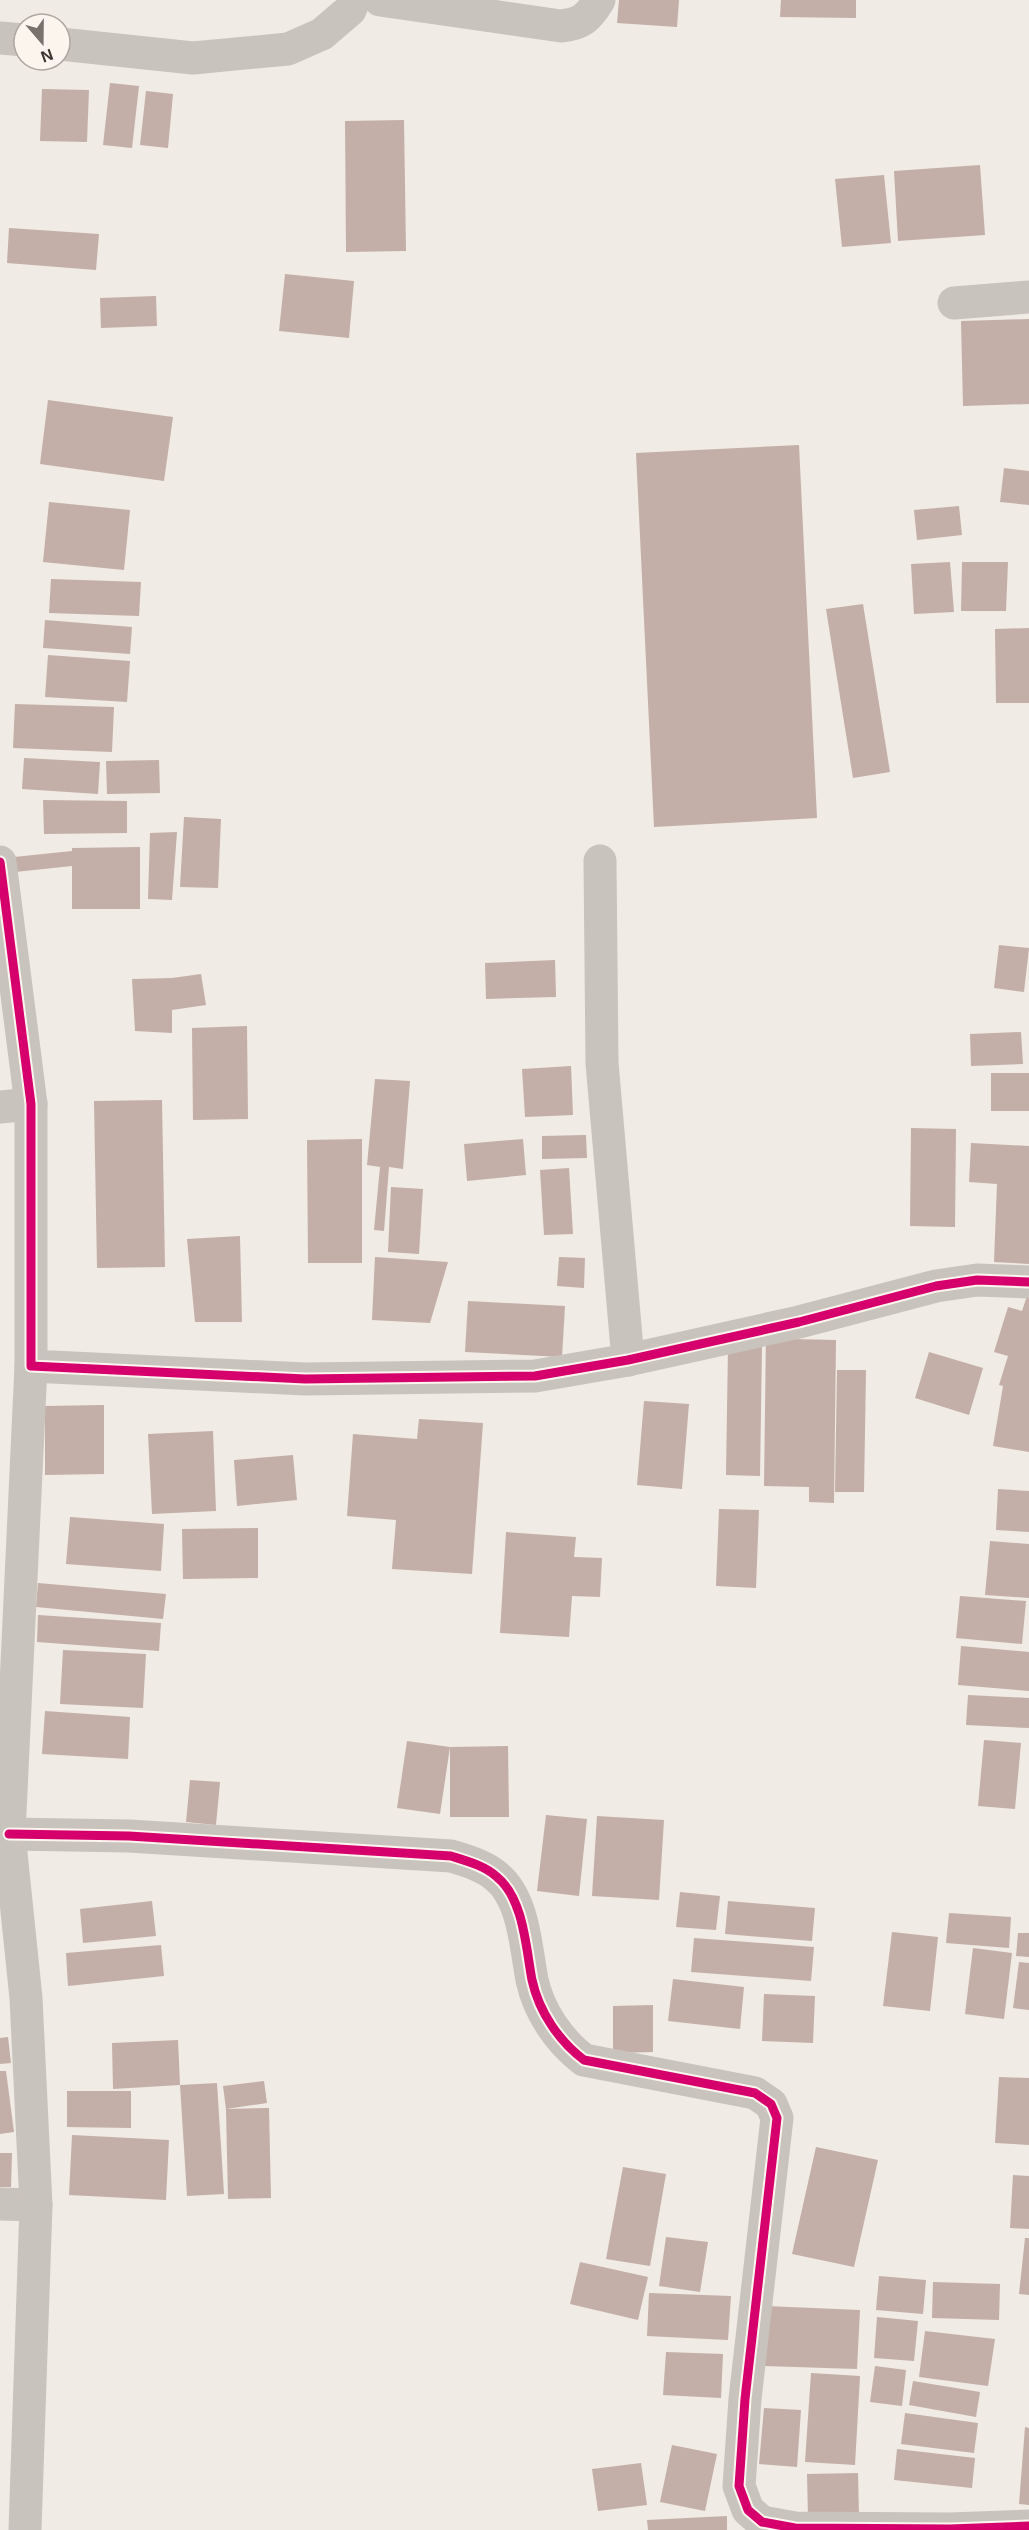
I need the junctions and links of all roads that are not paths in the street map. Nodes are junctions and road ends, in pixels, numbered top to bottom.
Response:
1 (354, 0) edge
2 (380, 0) edge
3 (599, 0) edge
4 (72, 45) edge
5 (1029, 297) edge
6 (954, 303) dead end
7 (600, 861) dead end
8 (0, 862) edge
9 (15, 1105) edge
10 (1029, 1282) edge
11 (628, 1360) junction
12 (31, 1366) junction
13 (9, 1834) junction
14 (0, 2204) edge
15 (36, 2205) junction
16 (1029, 2526) edge
17 (24, 2530) edge

1 - 4 street
2 - 3 street
5 - 6 street
7 - 11 street
8 - 9 street
9 - 12 street
10 - 11 street
11 - 12 street
12 - 13 street
13 - 15 street
13 - 16 street
14 - 15 street
15 - 17 street

